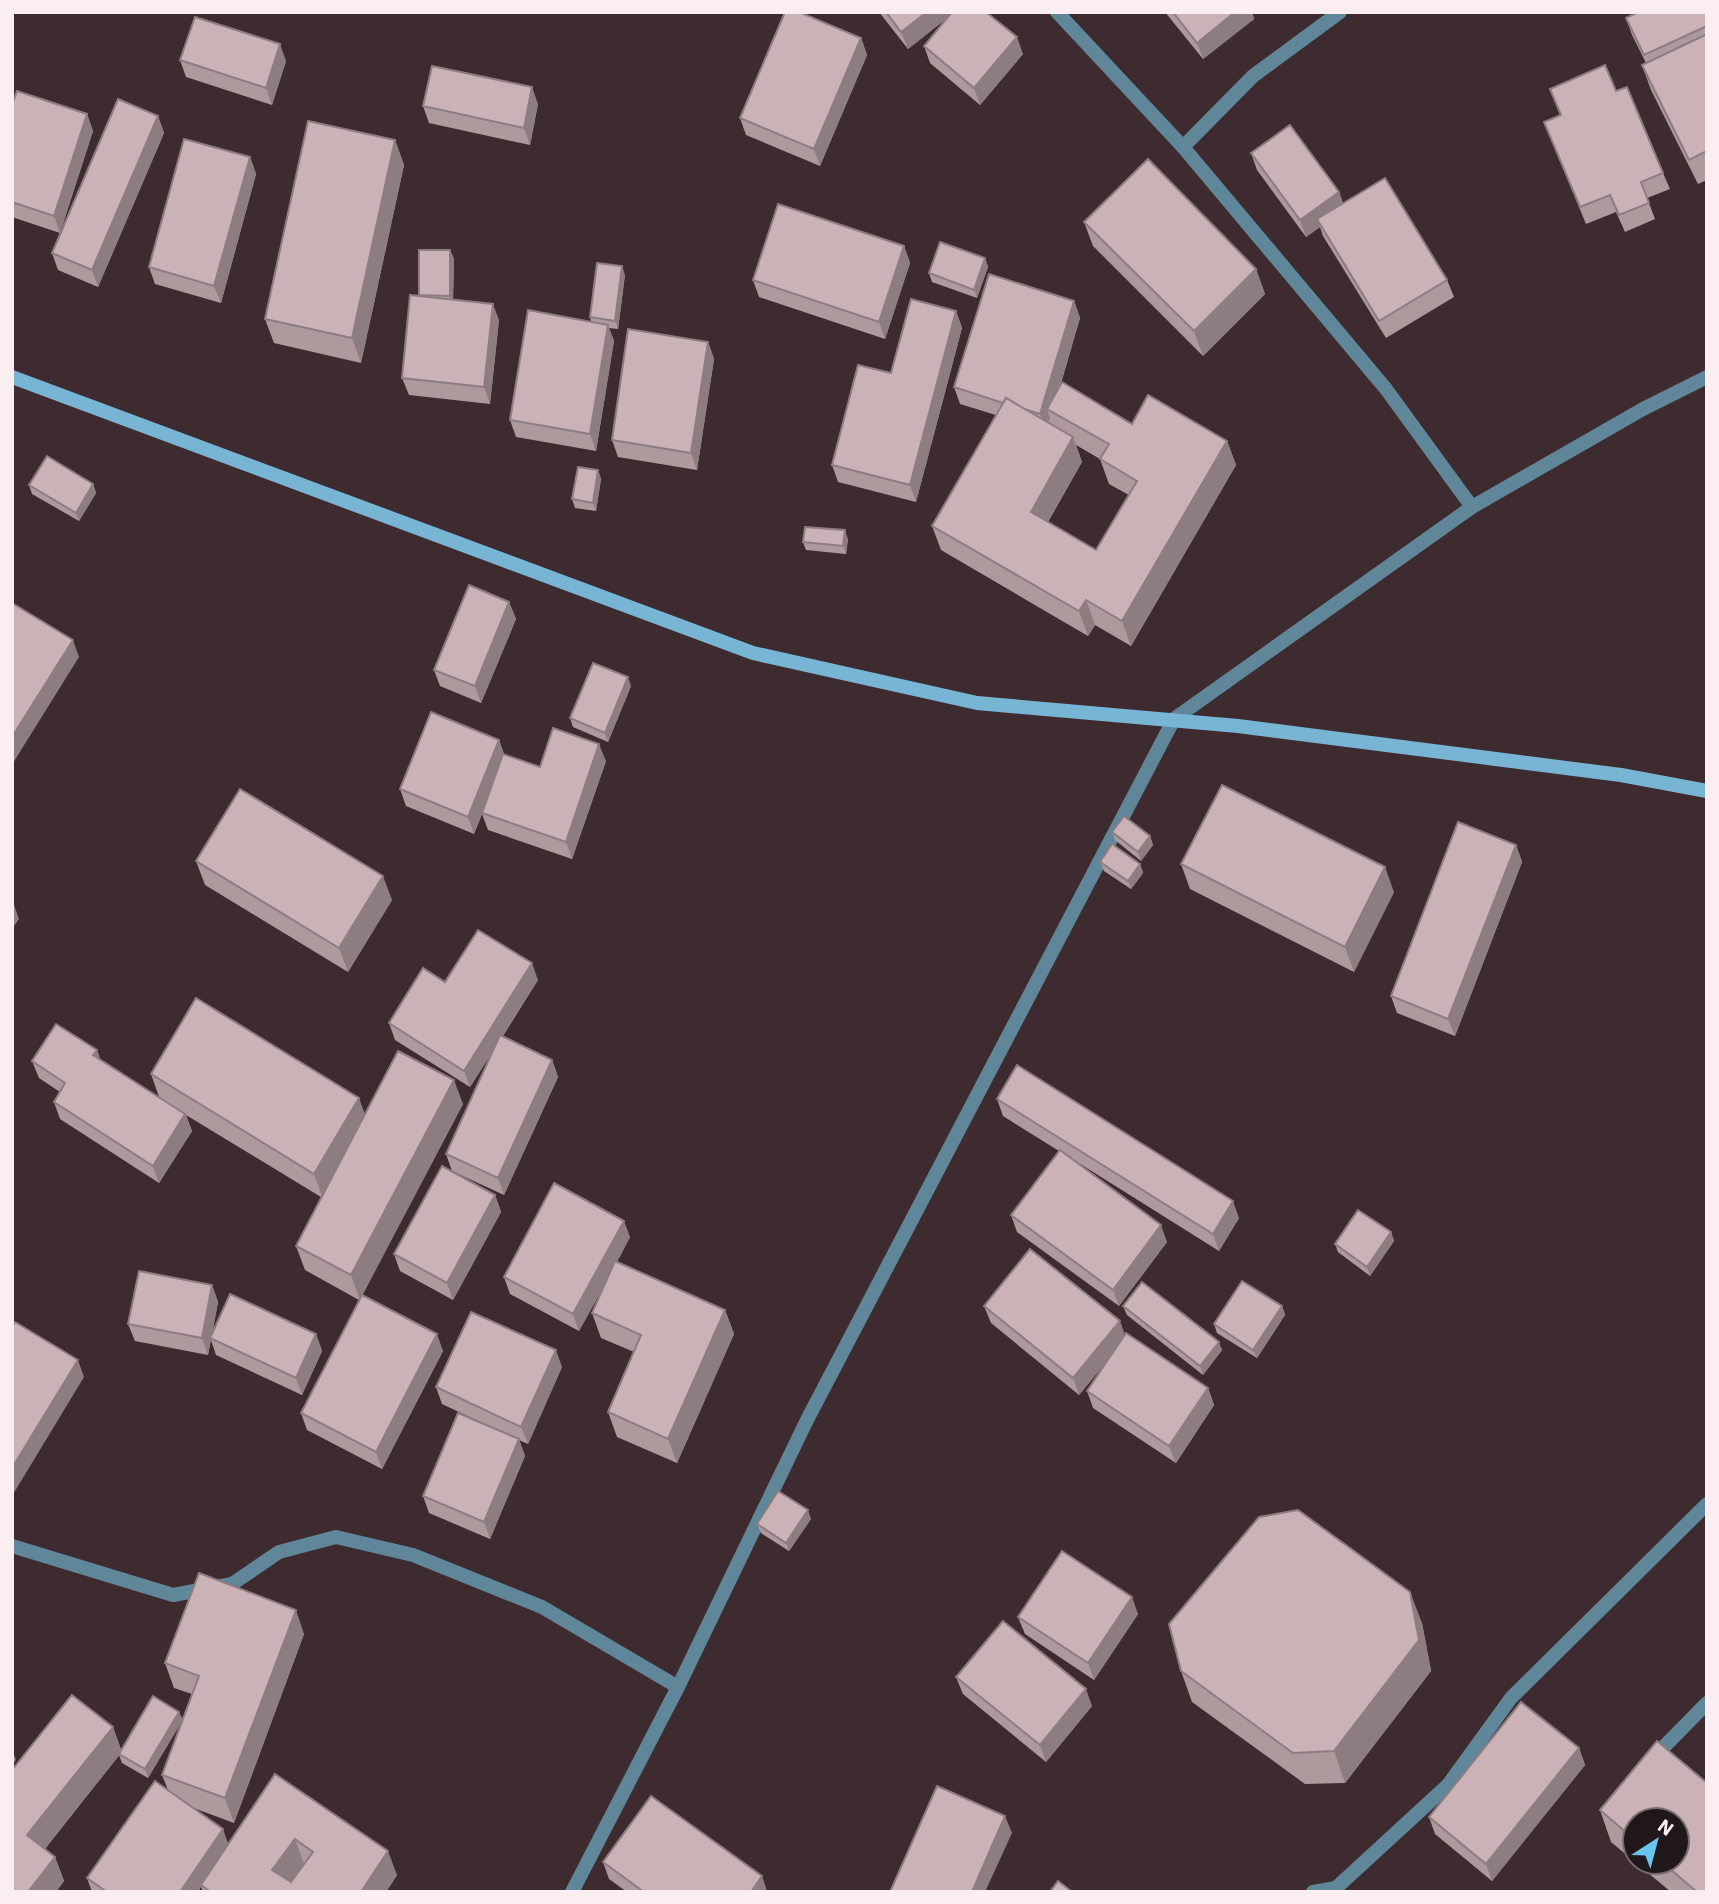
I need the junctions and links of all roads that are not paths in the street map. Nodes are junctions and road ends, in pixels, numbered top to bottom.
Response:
1 (1057, 12) edge
2 (1340, 12) edge
3 (1183, 147) junction
4 (12, 377) edge
5 (1707, 377) edge
6 (1472, 507) junction
7 (1174, 719) junction
8 (1707, 792) edge
9 (1707, 1504) edge
10 (12, 1546) edge
11 (678, 1687) junction
12 (1707, 1703) edge
13 (1640, 1771) edge
14 (572, 1892) edge
15 (1313, 1892) edge

1 - 3 street
2 - 3 street
3 - 6 street
4 - 7 main road
5 - 6 street
6 - 7 street
7 - 8 main road
7 - 11 street
9 - 15 street
10 - 11 street
11 - 14 street
12 - 13 street

